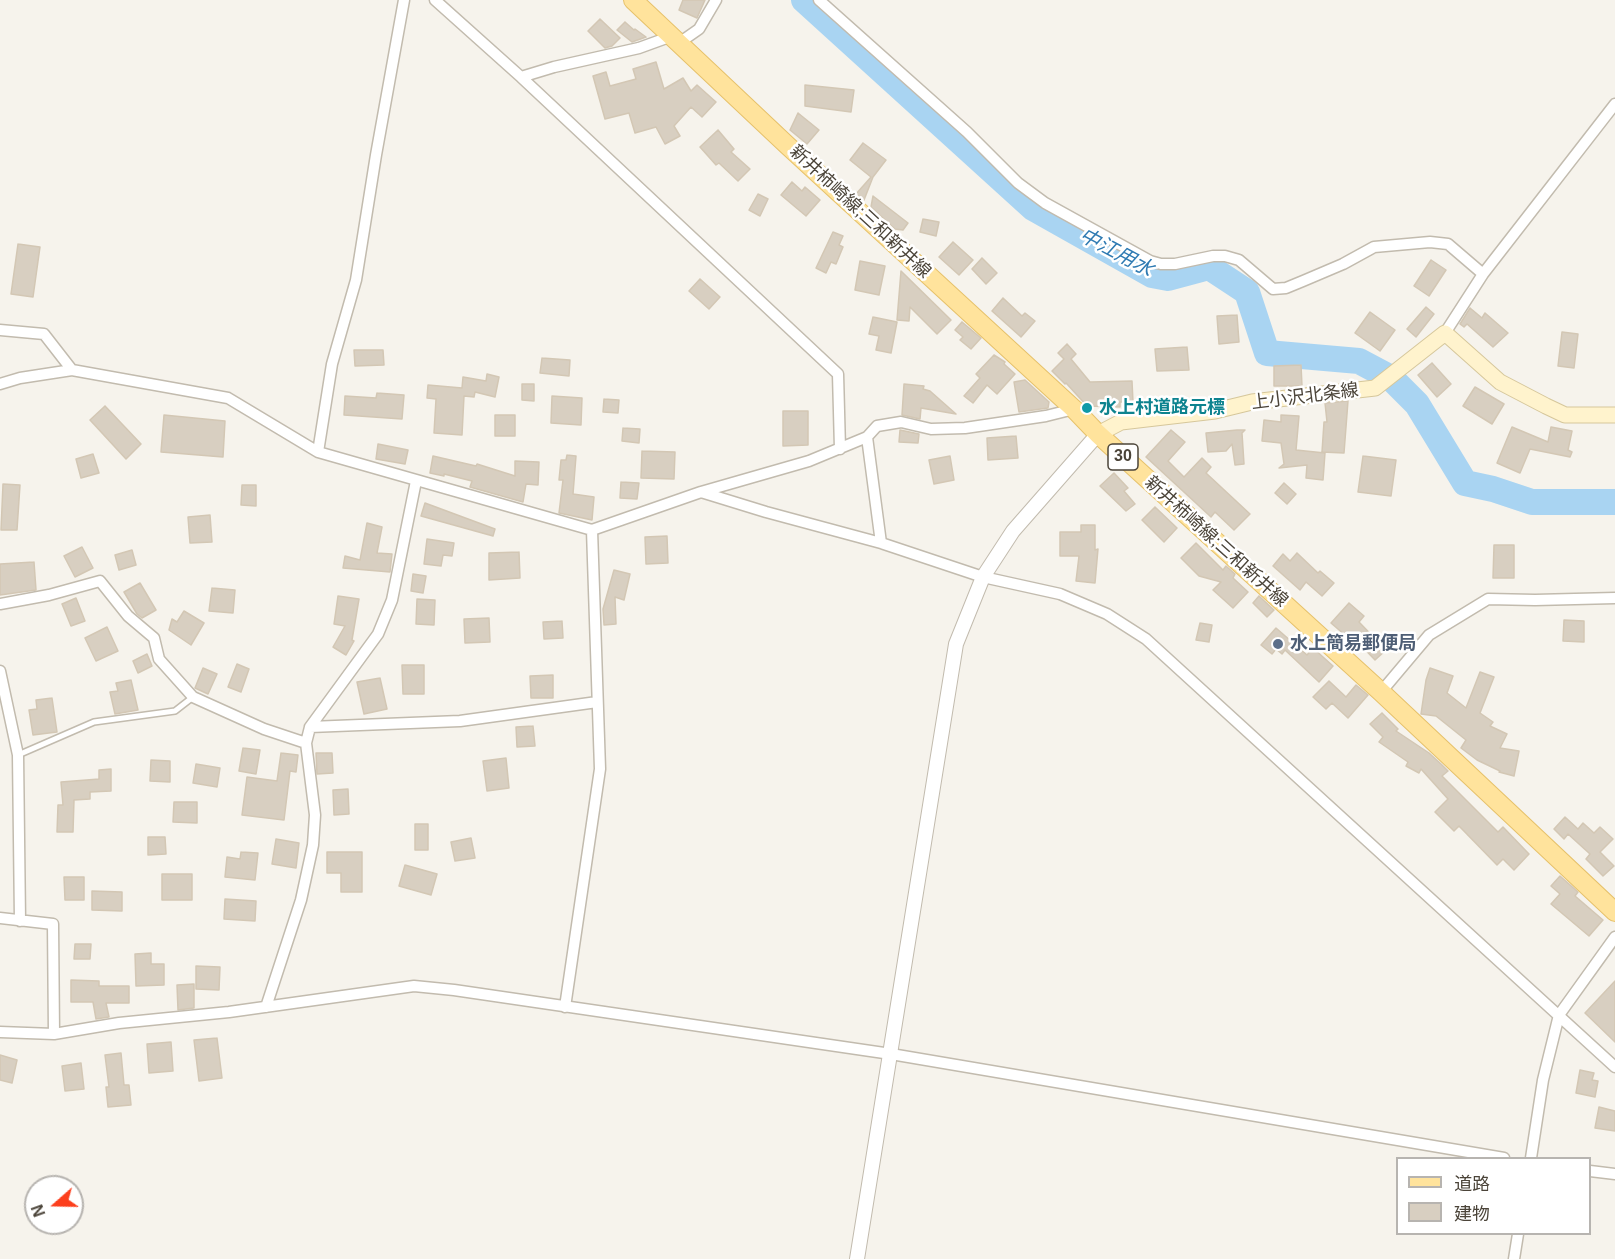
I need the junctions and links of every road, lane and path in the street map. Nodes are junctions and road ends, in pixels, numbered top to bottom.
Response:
1 (404, 0) edge
2 (435, 0) edge
3 (633, 0) edge
4 (716, 0) edge
5 (819, 0) edge
6 (675, 39) junction
7 (521, 76) junction
8 (1615, 104) edge
9 (1484, 274) junction
10 (0, 330) edge
11 (1445, 333) junction
12 (72, 369) junction
13 (0, 384) edge
14 (1074, 409) junction
15 (1615, 415) edge
16 (1098, 434) junction
17 (867, 436) junction
18 (840, 449) junction
19 (318, 452) junction
20 (416, 481) junction
21 (701, 492) junction
22 (592, 530) junction
23 (881, 543) junction
24 (982, 577) junction
25 (1615, 598) edge
26 (0, 604) edge
27 (0, 671) edge
28 (1381, 692) junction
29 (193, 697) junction
30 (597, 702) junction
31 (310, 727) junction
32 (306, 743) junction
33 (18, 755) junction
34 (1615, 912) edge
35 (0, 918) edge
36 (20, 921) junction
37 (1615, 937) edge
38 (266, 1007) junction
39 (565, 1007) junction
40 (1559, 1015) junction
41 (0, 1032) edge
42 (54, 1034) junction
43 (891, 1054) junction
44 (1615, 1067) edge
45 (1498, 1157) edge
46 (1531, 1157) edge
47 (1591, 1171) edge
48 (1615, 1174) edge
49 (1518, 1235) edge
50 (857, 1259) edge
51 (1514, 1259) edge

1 - 19 street
2 - 7 street
3 - 6 main road, 新井柿崎線;三和新井線 / 30
4 - 6 street
5 - 9 street
6 - 7 street
6 - 14 main road, 新井柿崎線;三和新井線 / 30
7 - 18 street
8 - 9 street
9 - 11 street
10 - 12 street
11 - 15 main road
11 - 16 main road, 上小沢北条線
12 - 13 street
12 - 19 street
14 - 16 main road, 新井柿崎線;三和新井線 / 30
14 - 17 street
16 - 24 street
16 - 28 main road, 新井柿崎線;三和新井線 / 30
17 - 18 street
17 - 23 street
18 - 21 street
19 - 20 street
20 - 22 street
20 - 31 street
21 - 22 street
21 - 23 street
22 - 30 street
23 - 24 street
24 - 40 street
24 - 43 street
25 - 28 street
26 - 29 street
27 - 33 street
28 - 34 main road, 新井柿崎線;三和新井線 / 30
29 - 32 street
29 - 33 lane
30 - 31 street
30 - 39 street
31 - 32 street
32 - 38 street
33 - 36 street
35 - 36 street
36 - 42 street
37 - 40 street
38 - 39 street
38 - 42 street
39 - 43 street
40 - 44 street
40 - 46 street
41 - 42 street
43 - 45 street
43 - 50 street
47 - 48 street
49 - 51 street

